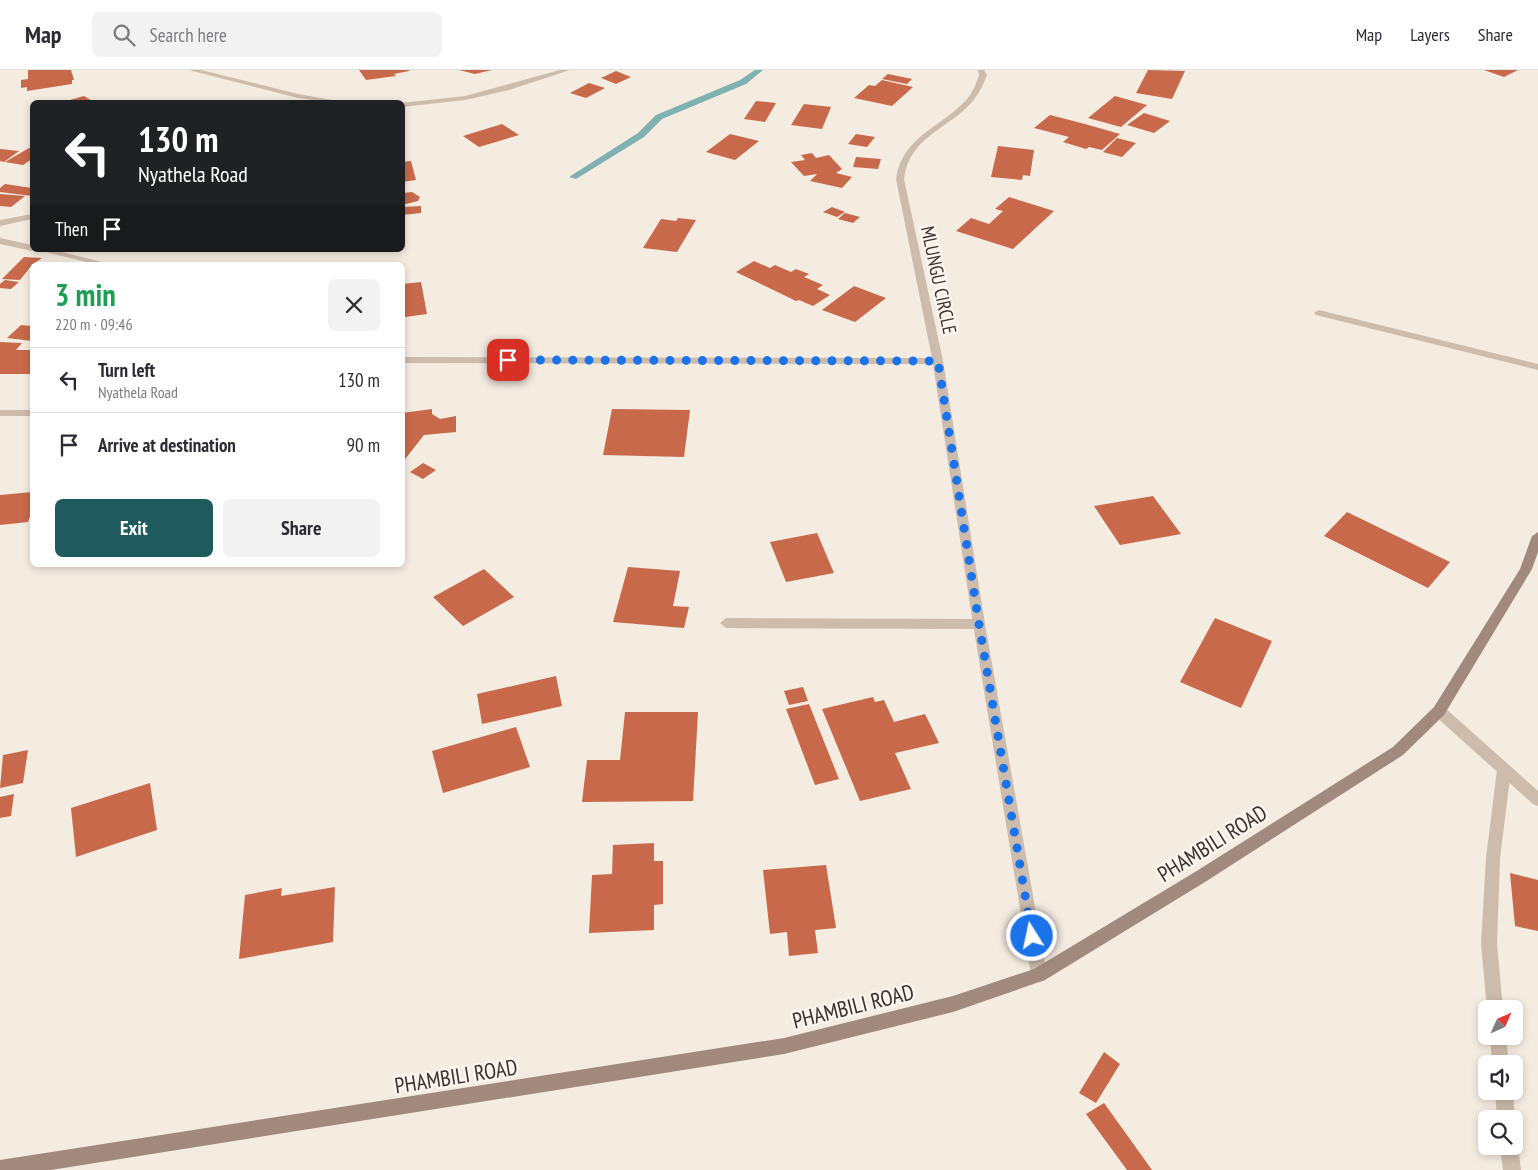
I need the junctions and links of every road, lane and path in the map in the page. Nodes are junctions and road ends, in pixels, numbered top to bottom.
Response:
1 (192, 70) edge
2 (567, 70) edge
3 (981, 70) edge
4 (325, 100) edge
5 (405, 105) edge
6 (30, 217) edge
7 (0, 223) edge
8 (0, 241) edge
9 (30, 248) edge
10 (51, 252) edge
11 (96, 262) edge
12 (1319, 313) dead end
13 (405, 360) edge
14 (938, 361) junction
15 (1538, 367) edge
16 (0, 413) edge
17 (30, 413) edge
18 (1538, 536) edge
19 (726, 622) dead end
20 (979, 624) junction
21 (1439, 711) junction
22 (1504, 770) junction
23 (1538, 800) edge
24 (1039, 975) junction
25 (1494, 1000) edge
26 (1510, 1155) edge
27 (0, 1169) edge
28 (1512, 1170) edge

1 - 4 street
2 - 5 street
3 - 14 street, MLUNGU CIRCLE
6 - 7 street
8 - 9 street
10 - 11 street
12 - 15 street
13 - 14 street
14 - 20 street, MLUNGU CIRCLE
16 - 17 street
18 - 21 street, PHAMBILI ROAD
19 - 20 street
20 - 24 street, MLUNGU CIRCLE
21 - 22 street
21 - 24 street, PHAMBILI ROAD
22 - 23 street
22 - 25 street
24 - 27 street, PHAMBILI ROAD
26 - 28 street

